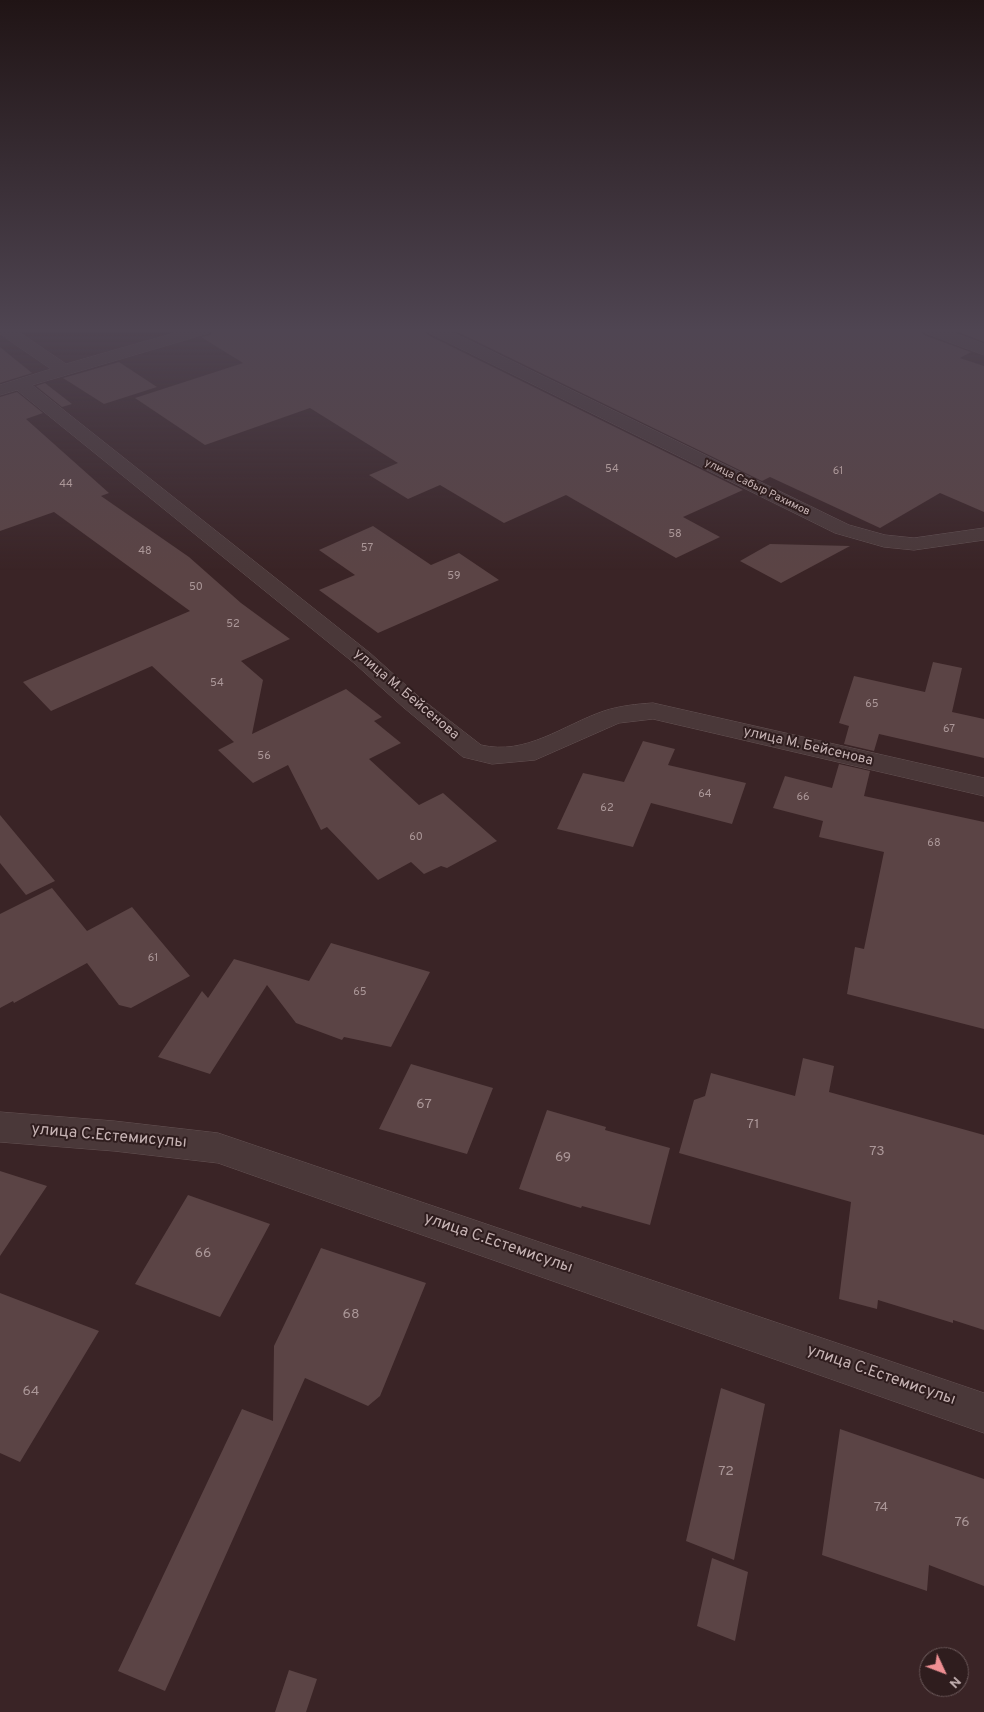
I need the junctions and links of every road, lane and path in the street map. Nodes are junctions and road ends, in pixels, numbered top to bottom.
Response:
1 (40, 410) edge
2 (598, 410) edge
3 (984, 534) edge
4 (984, 787) edge
5 (0, 1127) edge
6 (984, 1413) edge

1 - 4 street, улица М. Бейсенова
2 - 3 street, улица Сабыр Рахимов
5 - 6 street, улица С.Естемисулы

